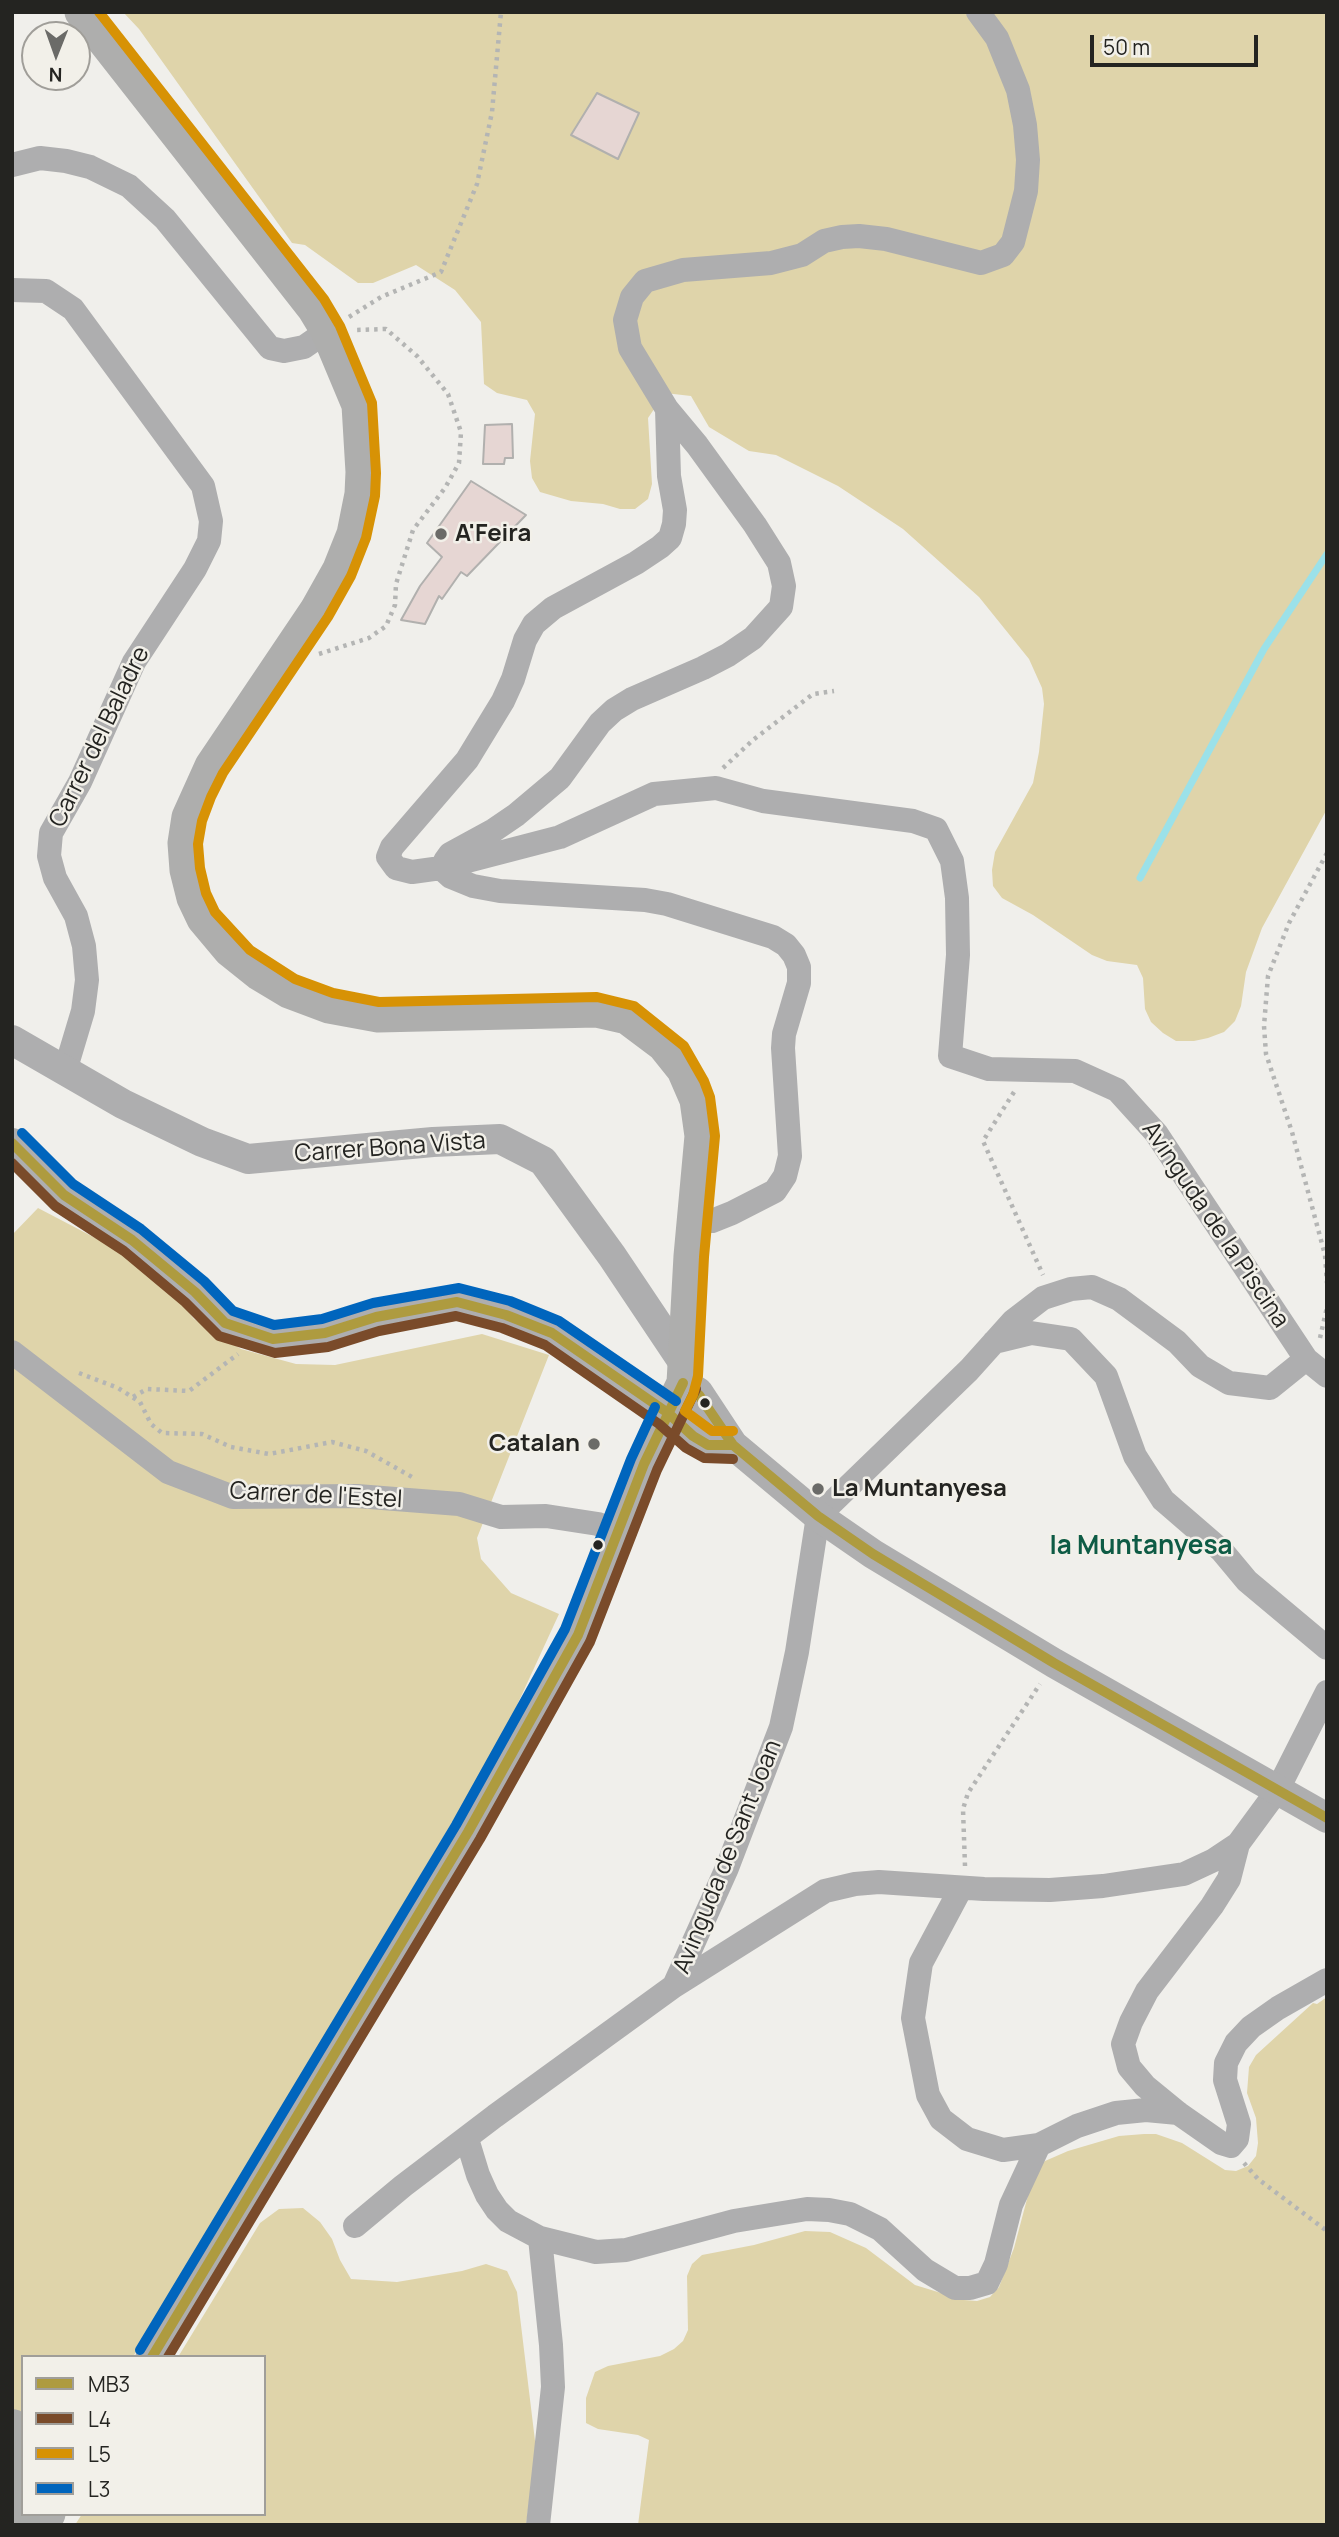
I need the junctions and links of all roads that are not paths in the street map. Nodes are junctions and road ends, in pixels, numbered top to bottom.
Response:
1 (81, 12) edge
2 (978, 12) edge
3 (12, 165) edge
4 (12, 290) edge
5 (327, 331) junction
6 (667, 410) junction
7 (441, 868) junction
8 (12, 1040) edge
9 (65, 1071) junction
10 (12, 1143) edge
11 (695, 1220) junction
12 (994, 1342) junction
13 (12, 1352) edge
14 (1306, 1359) junction
15 (684, 1374) junction
16 (1327, 1376) edge
17 (668, 1413) junction
18 (733, 1445) junction
19 (818, 1516) junction
20 (618, 1532) junction
21 (1327, 1648) edge
22 (1327, 1692) edge
23 (1277, 1790) junction
24 (1327, 1818) edge
25 (1238, 1844) junction
26 (961, 1888) junction
27 (1327, 1980) edge
28 (674, 1986) junction
29 (1178, 2113) junction
30 (467, 2139) junction
31 (1039, 2145) junction
32 (355, 2226) dead end
33 (540, 2238) junction
34 (153, 2355) edge
35 (12, 2428) edge
36 (20, 2525) edge
37 (538, 2525) edge

1 - 5 main road
2 - 6 street
3 - 5 street
4 - 9 street, Carrer del Baladre
5 - 11 main road
6 - 7 street, Avinguda de la Piscina
6 - 7 street
7 - 11 street
7 - 14 street, Avinguda de la Piscina
8 - 9 street, Carrer Bona Vista
9 - 15 street, Carrer Bona Vista
10 - 17 street
11 - 15 main road
12 - 14 street
12 - 19 street
12 - 21 street
13 - 20 street, Carrer de l'Estel
14 - 16 street, Avinguda de la Piscina
15 - 17 main road
15 - 18 street, Carrer Bona Vista
17 - 18 street
17 - 20 main road
18 - 19 street
19 - 23 street
19 - 28 street, Avinguda de Sant Joan
20 - 34 main road
22 - 23 street
23 - 24 street
23 - 25 street
25 - 26 street
25 - 29 street
26 - 28 street
26 - 31 street
27 - 29 street
28 - 30 street, Avinguda de Sant Joan
29 - 31 street
30 - 32 street, Avinguda de Sant Joan
30 - 33 street
31 - 33 street
33 - 37 street
35 - 36 highway

